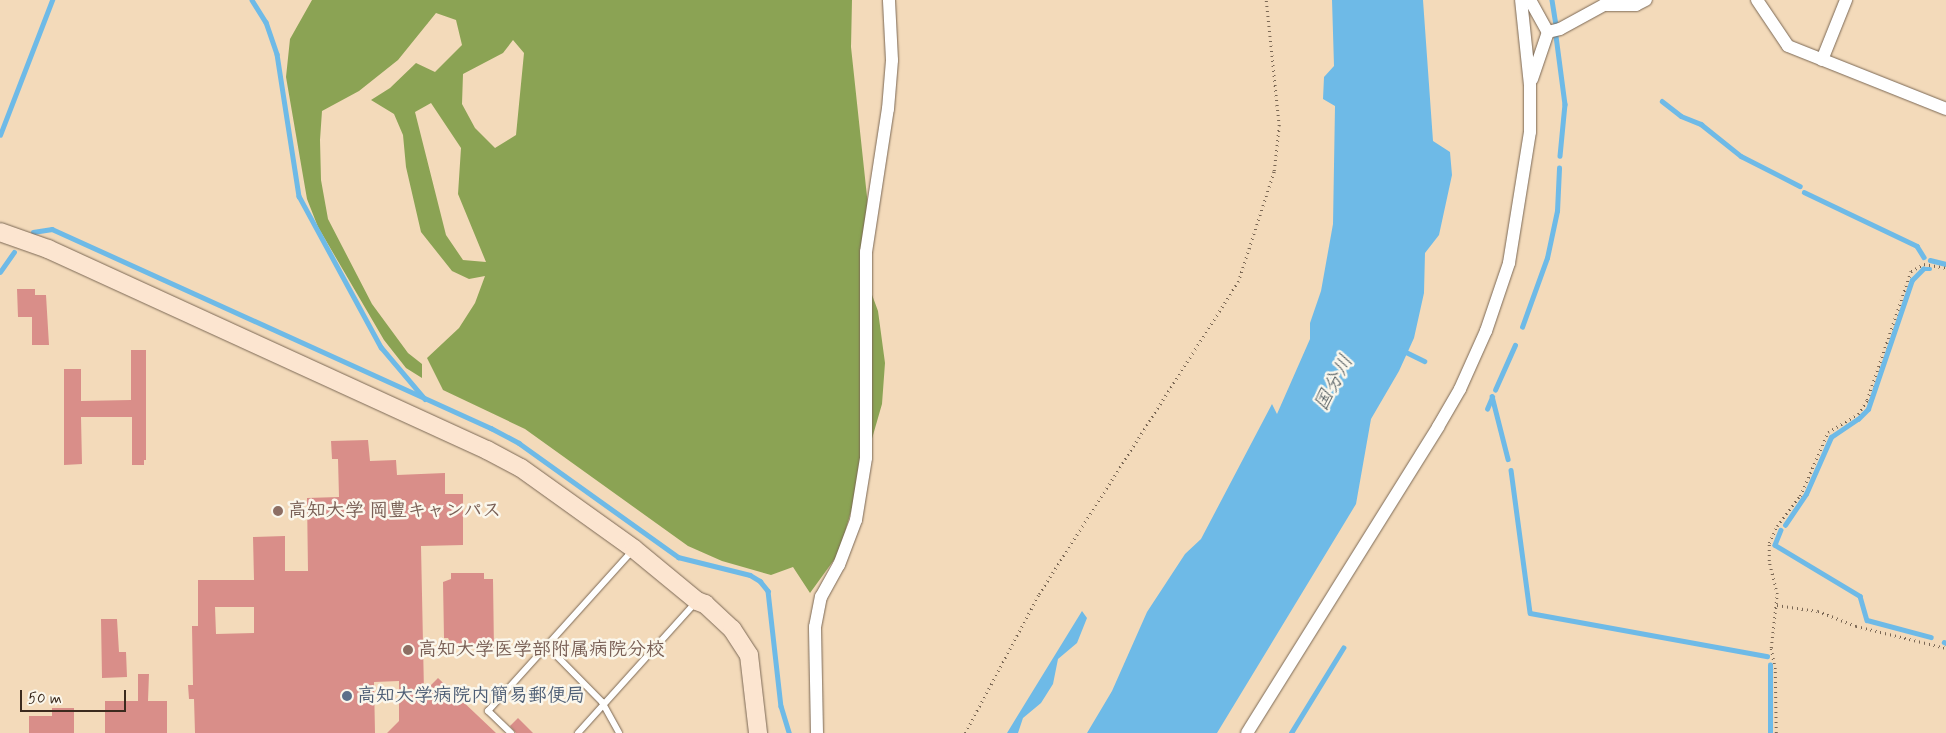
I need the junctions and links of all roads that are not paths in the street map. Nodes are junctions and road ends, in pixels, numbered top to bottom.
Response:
1 (889, 0) edge
2 (1521, 0) edge
3 (1530, 0) edge
4 (1646, 0) edge
5 (1757, 0) edge
6 (1846, 0) edge
7 (1548, 32) junction
8 (1822, 60) junction
9 (1530, 86) junction
10 (1946, 109) edge
11 (0, 232) edge
12 (634, 550) junction
13 (697, 601) junction
14 (547, 646) junction
15 (602, 702) junction
16 (511, 733) edge
17 (578, 733) edge
18 (619, 733) edge
19 (758, 733) edge
20 (817, 733) edge
21 (1247, 733) edge

1 - 20 street
2 - 9 street
3 - 7 street
4 - 7 street
5 - 8 street
6 - 8 street
7 - 9 street
8 - 10 street
9 - 21 street
11 - 12 street
12 - 13 street
12 - 14 lane
13 - 15 lane
13 - 19 street
14 - 15 lane
14 - 16 lane
15 - 17 lane
15 - 18 lane

